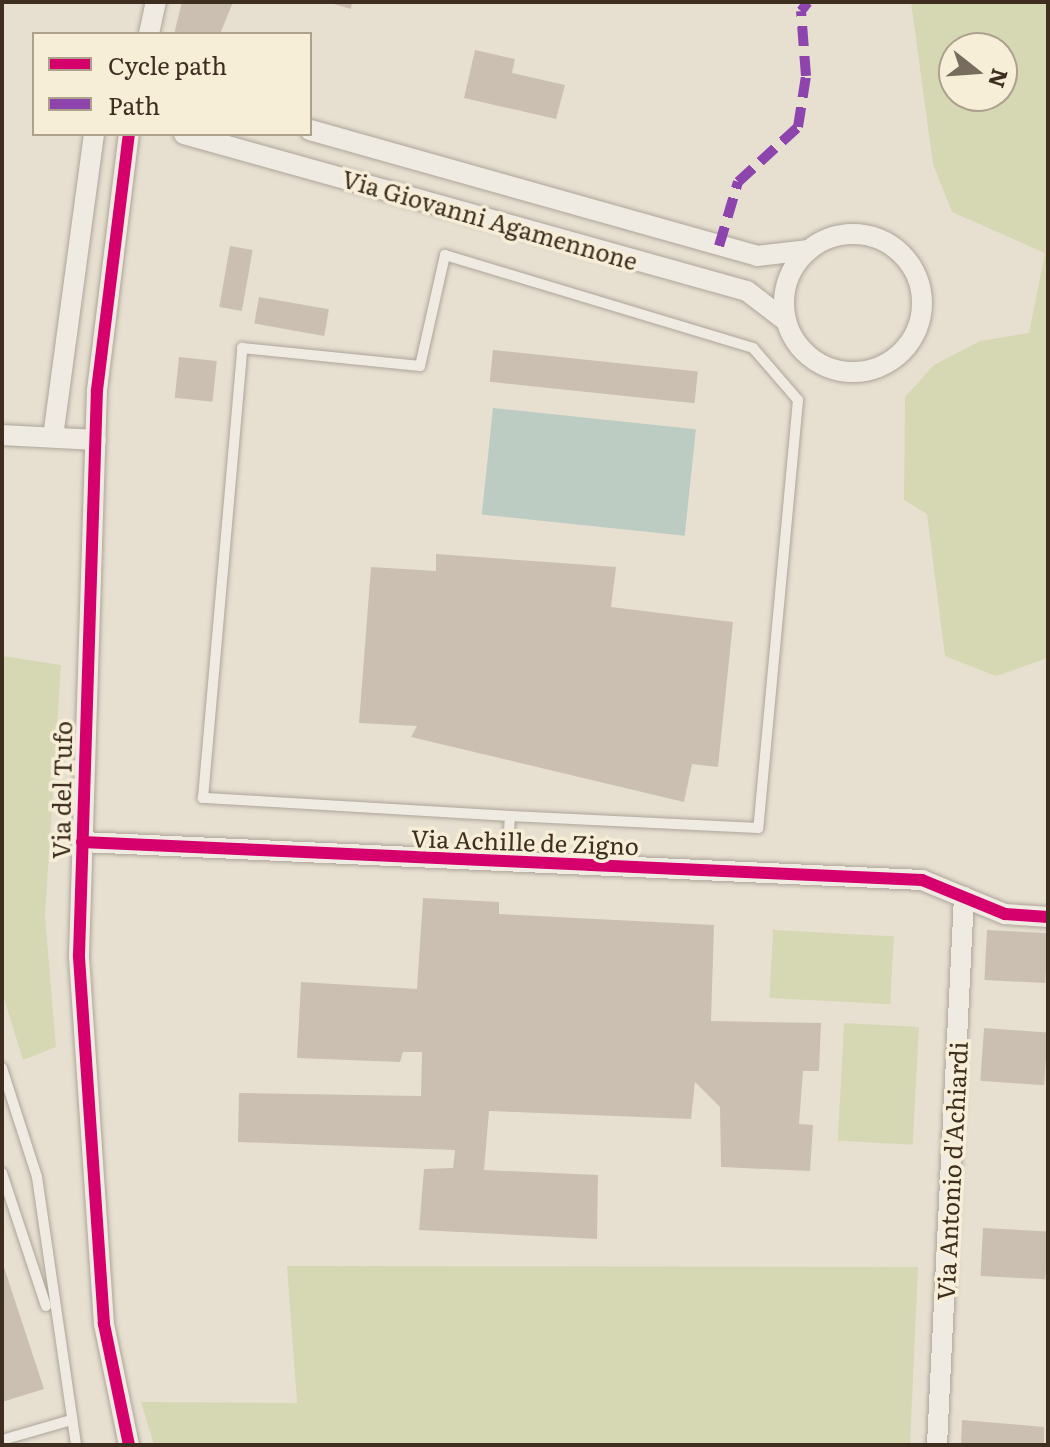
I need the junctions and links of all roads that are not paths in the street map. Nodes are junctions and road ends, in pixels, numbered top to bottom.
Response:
1 (156, 2) edge
2 (149, 32) edge
3 (312, 131) edge
4 (94, 136) edge
5 (129, 136) edge
6 (191, 136) edge
7 (360, 144) junction
8 (350, 180) junction
9 (579, 207) junction
10 (570, 241) junction
11 (809, 250) junction
12 (786, 321) junction
13 (2, 435) edge
14 (53, 437) junction
15 (96, 440) junction
16 (510, 816) junction
17 (82, 842) junction
18 (507, 864) junction
19 (964, 897) junction
20 (1048, 917) edge
21 (2, 1068) edge
22 (2, 1173) edge
23 (53, 1327) junction
24 (68, 1421) junction
25 (2, 1440) edge
26 (76, 1445) edge
27 (129, 1445) edge
28 (937, 1445) edge

1 - 2 street
3 - 7 street, Via Giovanni Agamennone
4 - 14 street
5 - 15 street, Via del Tufo
6 - 8 street, Via Giovanni Agamennone
7 - 8 street
7 - 9 street, Via Giovanni Agamennone
8 - 10 street, Via Giovanni Agamennone
9 - 10 street
9 - 11 street, Via Giovanni Agamennone
10 - 12 street, Via Giovanni Agamennone
11 - 12 street
11 - 12 street, Via Giovanni Agamennone
13 - 14 street
14 - 15 street
15 - 17 street, Via del Tufo
16 - 16 lane
16 - 18 lane
17 - 18 street, Via Achille de Zigno
17 - 27 street, Via del Tufo
18 - 19 street, Via Achille de Zigno
19 - 20 street, Via Achille de Zigno
19 - 28 street, Via Antonio d'Achiardi
21 - 23 lane
22 - 23 lane
23 - 24 lane
24 - 25 lane
24 - 26 lane

